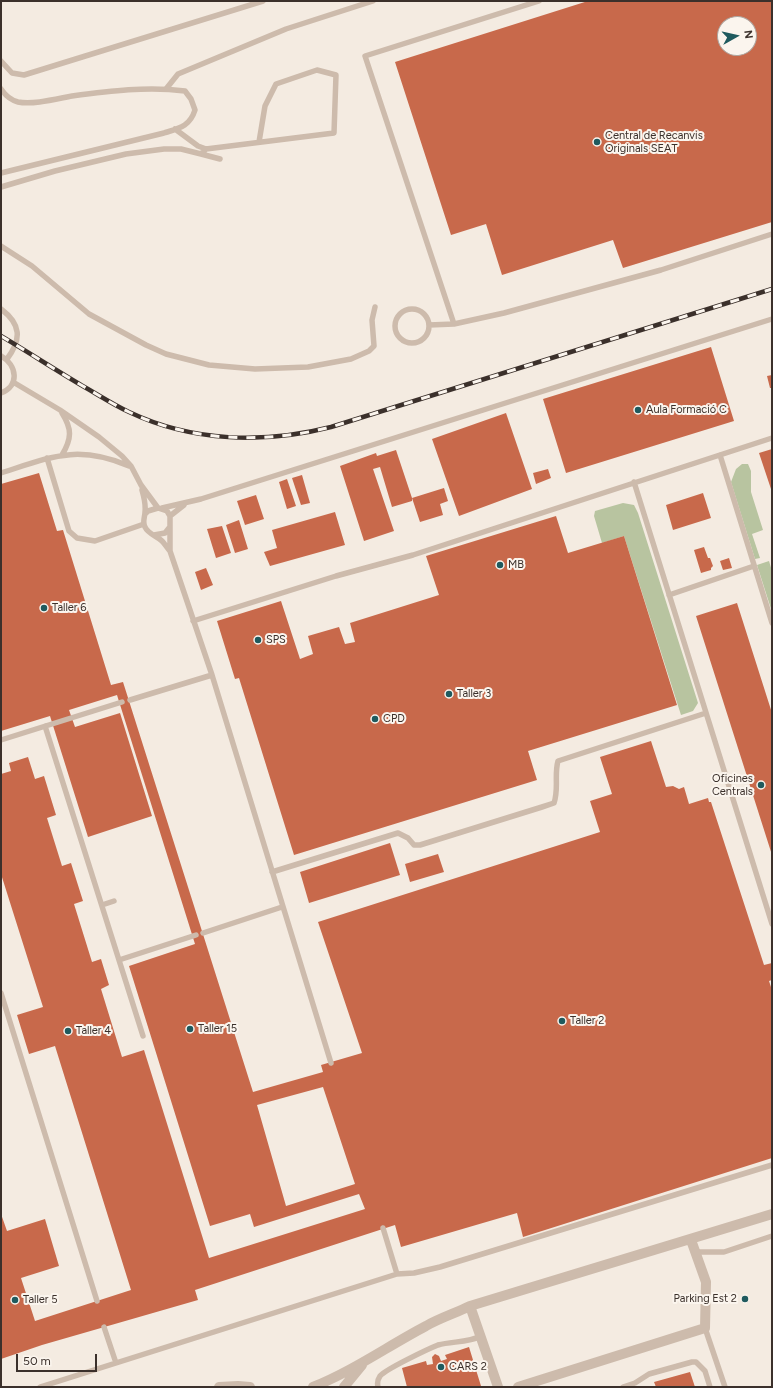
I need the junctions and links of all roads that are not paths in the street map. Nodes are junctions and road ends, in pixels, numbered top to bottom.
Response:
1 (263, 1) edge
2 (373, 1) edge
3 (538, 1) edge
4 (1, 61) edge
5 (1, 89) edge
6 (166, 89) junction
7 (175, 129) junction
8 (259, 142) junction
9 (206, 149) junction
10 (201, 154) junction
11 (220, 159) dead end
12 (1, 172) edge
13 (1, 187) edge
14 (772, 234) edge
15 (1, 246) edge
16 (374, 307) dead end
17 (1, 309) edge
18 (772, 319) edge
19 (454, 324) junction
20 (429, 325) junction
21 (1, 356) edge
22 (7, 359) junction
23 (13, 382) junction
24 (1, 392) edge
25 (60, 410) junction
26 (772, 438) edge
27 (62, 455) junction
28 (720, 455) junction
29 (47, 458) junction
30 (131, 466) junction
31 (1, 473) edge
32 (634, 482) junction
33 (141, 485) junction
34 (186, 503) junction
35 (160, 508) junction
36 (146, 514) junction
37 (170, 516) junction
38 (144, 524) junction
39 (169, 528) junction
40 (154, 535) junction
41 (170, 551) junction
42 (754, 566) junction
43 (669, 595) junction
44 (193, 621) junction
45 (772, 623) edge
46 (212, 675) junction
47 (130, 700) dead end
48 (122, 702) dead end
49 (706, 713) junction
50 (45, 726) junction
51 (1, 740) edge
52 (272, 872) junction
53 (114, 901) dead end
54 (102, 905) junction
55 (282, 907) junction
56 (772, 924) edge
57 (203, 933) dead end
58 (196, 935) dead end
59 (119, 960) junction
60 (1, 993) edge
61 (143, 1036) dead end
62 (331, 1063) dead end
63 (772, 1165) edge
64 (772, 1214) edge
65 (383, 1228) dead end
66 (772, 1236) edge
67 (691, 1240) junction
68 (695, 1252) junction
69 (397, 1274) junction
70 (96, 1301) dead end
71 (470, 1306) junction
72 (104, 1327) dead end
73 (706, 1328) junction
74 (481, 1336) junction
75 (364, 1362) junction
76 (116, 1363) junction
77 (40, 1387) edge
78 (219, 1387) edge
79 (250, 1387) edge
80 (313, 1387) edge
81 (344, 1387) edge
82 (378, 1387) edge
83 (498, 1387) edge
84 (518, 1387) edge
85 (623, 1387) edge
86 (710, 1387) edge
87 (725, 1387) edge

1 - 4 lane
2 - 6 lane
3 - 19 lane
5 - 6 lane
6 - 7 lane
7 - 9 lane
7 - 12 lane
8 - 8 lane
8 - 9 lane
9 - 10 lane
10 - 11 lane
10 - 13 lane
14 - 19 lane
15 - 16 lane
17 - 22 lane
18 - 34 lane
19 - 20 lane
20 - 20 lane
21 - 22 lane
22 - 23 lane
23 - 24 lane
23 - 25 lane
25 - 27 lane
25 - 30 lane
26 - 28 lane
27 - 29 lane
27 - 30 lane
28 - 32 lane
28 - 42 lane
29 - 31 lane
29 - 38 lane
30 - 33 lane
32 - 43 lane
32 - 44 lane
33 - 35 lane
33 - 36 lane
34 - 35 lane
34 - 37 lane
35 - 36 lane
35 - 37 lane
36 - 38 lane
37 - 39 lane
38 - 40 lane
39 - 40 lane
39 - 41 lane
40 - 41 lane
41 - 44 lane
42 - 43 lane
42 - 45 lane
43 - 49 lane
44 - 46 lane
46 - 47 lane
46 - 52 lane
48 - 50 lane
49 - 52 lane
49 - 56 lane
50 - 51 lane
50 - 54 lane
52 - 55 lane
53 - 54 lane
54 - 59 lane
55 - 57 lane
55 - 62 lane
58 - 59 lane
59 - 61 lane
60 - 70 lane
63 - 69 lane
64 - 67 street
65 - 69 lane
66 - 68 lane
67 - 68 street
67 - 71 street
68 - 73 street
69 - 76 lane
71 - 74 street
71 - 75 street
72 - 76 lane
73 - 84 street
73 - 87 lane
74 - 82 lane
74 - 83 street
75 - 80 street
75 - 81 street
76 - 77 lane
78 - 79 street
85 - 86 lane

